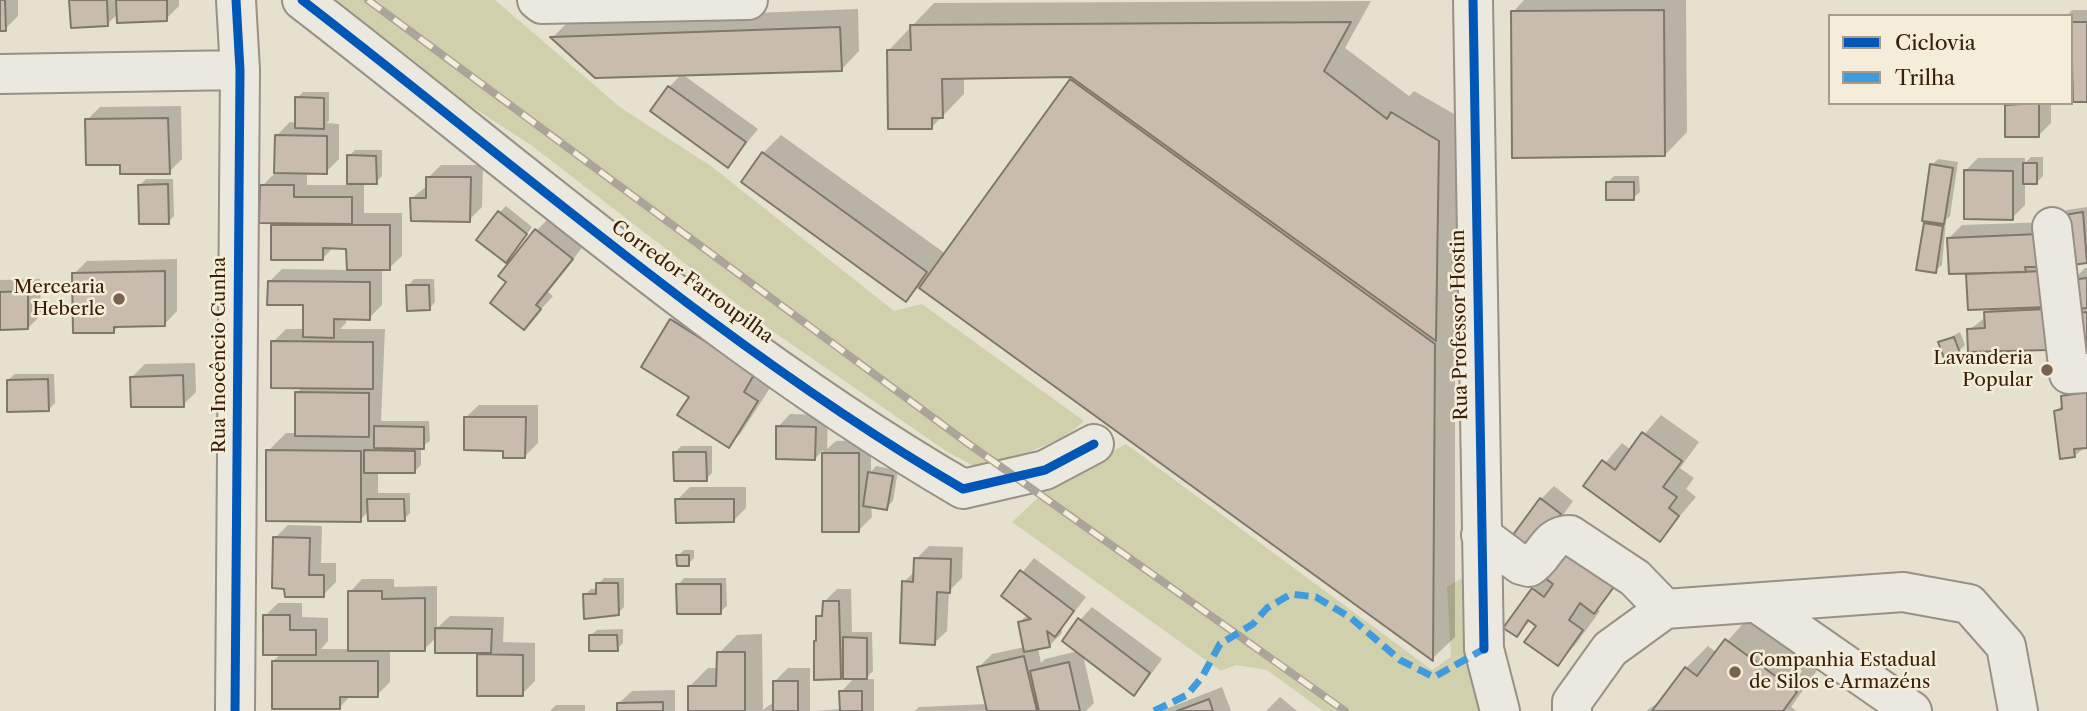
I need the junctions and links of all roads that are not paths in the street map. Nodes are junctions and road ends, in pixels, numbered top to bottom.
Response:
1 (236, 0) edge
2 (302, 0) edge
3 (537, 0) edge
4 (748, 0) edge
5 (1473, 0) edge
6 (240, 70) junction
7 (0, 74) edge
8 (2052, 227) dead end
9 (2087, 373) edge
10 (1094, 444) dead end
11 (1481, 535) junction
12 (1757, 603) junction
13 (1665, 609) junction
14 (235, 711) edge
15 (1500, 711) edge
16 (1572, 711) edge
17 (1912, 711) edge
18 (2018, 711) edge

1 - 6 street, Rua Inocêncio Cunha
2 - 10 street, Corredor Farroupilha
3 - 4 street
5 - 11 street, Rua Professor Hostin
6 - 7 street
6 - 14 street, Rua Inocêncio Cunha
8 - 9 street
11 - 13 street
11 - 15 street, Rua Professor Hostin
12 - 13 street
12 - 17 street
12 - 18 street
13 - 16 street

